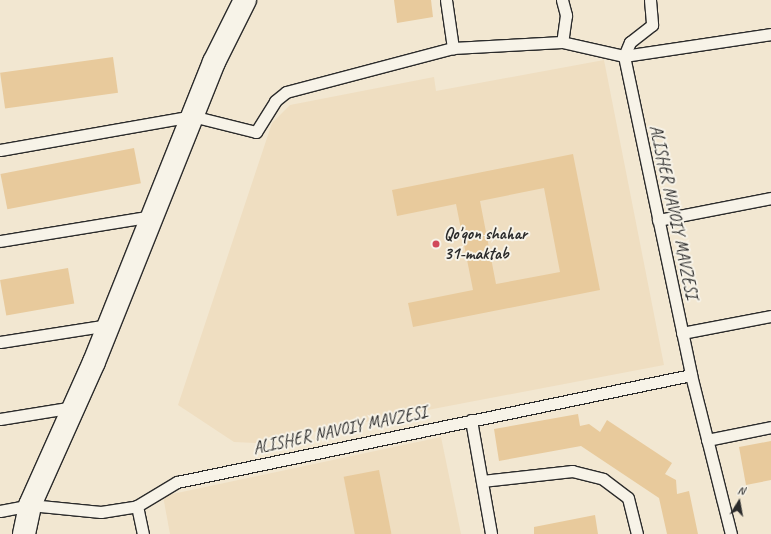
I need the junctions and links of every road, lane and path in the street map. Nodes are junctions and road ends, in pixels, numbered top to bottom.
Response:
1 (245, 0) edge
2 (446, 0) edge
3 (562, 0) edge
4 (650, 0) edge
5 (771, 34) edge
6 (562, 42) junction
7 (453, 48) junction
8 (624, 56) junction
9 (192, 116) junction
10 (0, 150) edge
11 (771, 198) edge
12 (152, 216) junction
13 (658, 220) junction
14 (0, 241) edge
15 (771, 316) edge
16 (109, 325) junction
17 (682, 334) junction
18 (0, 342) edge
19 (691, 375) junction
20 (74, 406) junction
21 (0, 419) edge
22 (471, 420) junction
23 (771, 427) edge
24 (707, 440) junction
25 (482, 481) junction
26 (30, 505) junction
27 (137, 506) junction
28 (0, 511) edge
29 (24, 534) edge
30 (143, 534) edge
31 (491, 534) edge
32 (637, 534) edge
33 (731, 534) edge

1 - 9 street
2 - 7 lane
3 - 6 lane
4 - 8 lane
5 - 8 lane
6 - 7 lane
6 - 8 lane
7 - 9 lane
8 - 13 lane, ALISHER NAVOIY MAVZESI
9 - 10 lane
9 - 12 street
11 - 13 lane
12 - 14 lane
12 - 16 street
13 - 17 lane, ALISHER NAVOIY MAVZESI
15 - 17 lane
16 - 18 lane
16 - 20 street
17 - 19 lane, ALISHER NAVOIY MAVZESI
19 - 22 lane, ALISHER NAVOIY MAVZESI
19 - 24 lane, ALISHER NAVOIY MAVZESI
20 - 21 lane
20 - 26 street
22 - 25 lane
22 - 27 lane, ALISHER NAVOIY MAVZESI
23 - 24 lane
24 - 33 lane, ALISHER NAVOIY MAVZESI
25 - 31 lane
25 - 32 lane
26 - 27 lane, ALISHER NAVOIY MAVZESI
26 - 28 lane, ALISHER NAVOIY MAVZESI
26 - 29 street
27 - 30 lane

